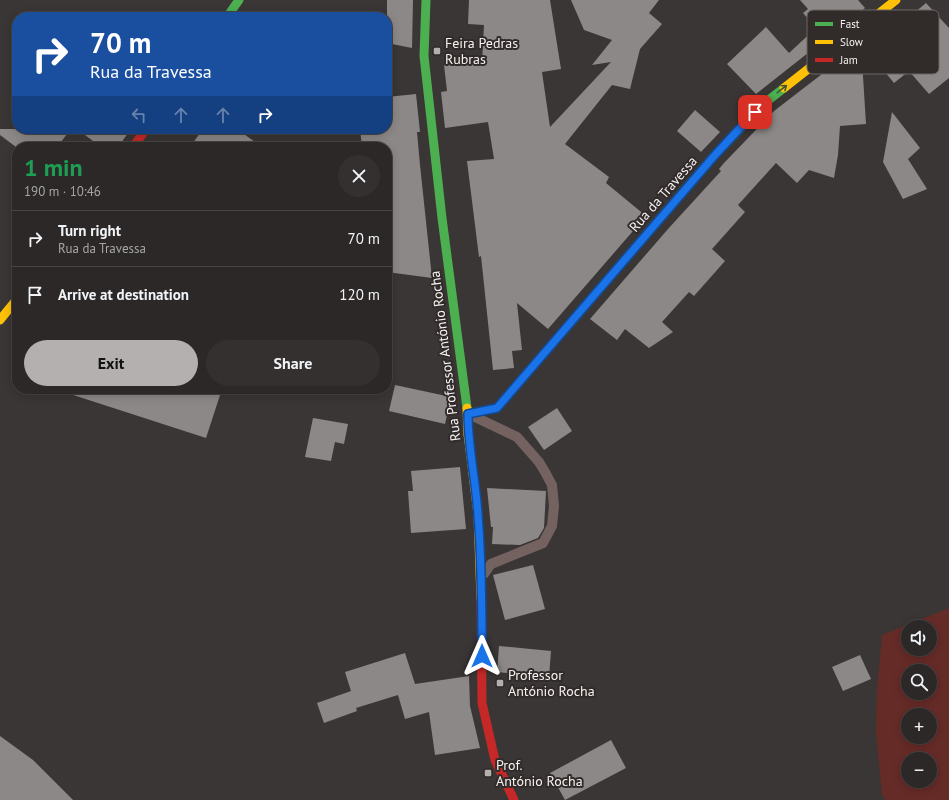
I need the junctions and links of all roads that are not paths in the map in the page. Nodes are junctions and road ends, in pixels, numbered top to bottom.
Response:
1 (239, 0) edge
2 (426, 0) edge
3 (896, 0) edge
4 (883, 10) edge
5 (231, 12) edge
6 (807, 70) edge
7 (12, 305) edge
8 (0, 320) edge
9 (468, 414) junction
10 (481, 578) junction
11 (514, 800) edge

1 - 5 street
2 - 9 street, Rua Professor António Rocha
4 -> 3 street, Rua da Travessa
9 -> 6 street, Rua da Travessa
7 - 8 street
9 - 10 street, Rua Professor António Rocha
9 - 10 lane
10 - 11 street, Rua Professor António Rocha

